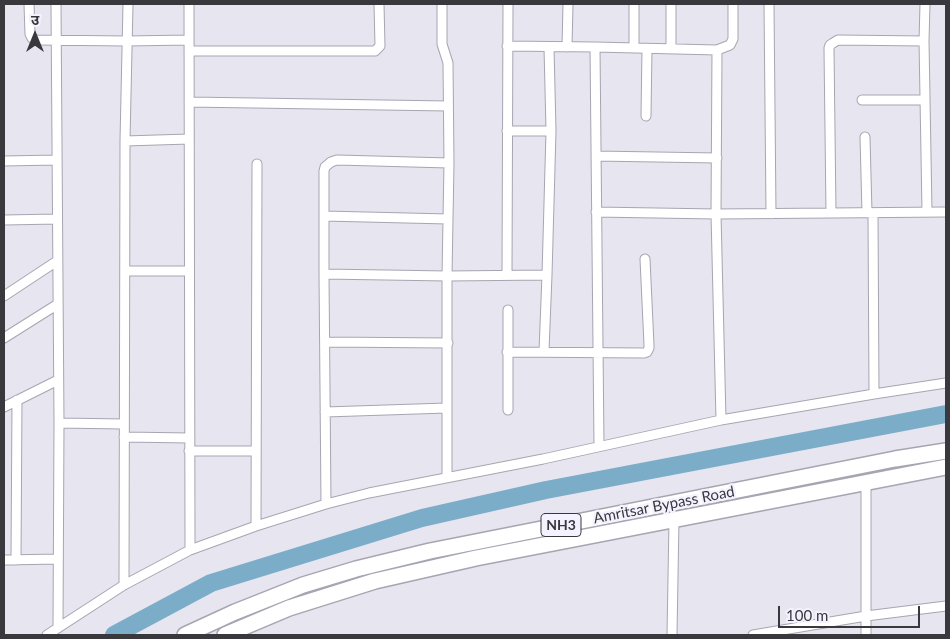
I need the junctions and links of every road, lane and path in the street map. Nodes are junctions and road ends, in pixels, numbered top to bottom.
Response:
1 (29, 4) edge
2 (56, 4) edge
3 (128, 4) edge
4 (189, 4) edge
5 (379, 4) edge
6 (442, 4) edge
7 (508, 4) edge
8 (568, 4) edge
9 (634, 4) edge
10 (671, 4) edge
11 (733, 4) edge
12 (769, 4) edge
13 (926, 4) edge
14 (189, 40) junction
15 (924, 40) junction
16 (56, 41) junction
17 (127, 41) junction
18 (508, 46) junction
19 (549, 47) junction
20 (567, 47) junction
21 (595, 47) junction
22 (634, 48) junction
23 (647, 49) junction
24 (671, 49) junction
25 (717, 50) junction
26 (189, 51) junction
27 (862, 100) dead end
28 (925, 100) junction
29 (189, 102) junction
30 (448, 106) junction
31 (646, 116) dead end
32 (507, 131) junction
33 (551, 131) junction
34 (865, 137) dead end
35 (189, 139) junction
36 (125, 141) junction
37 (596, 156) junction
38 (717, 158) junction
39 (57, 160) junction
40 (4, 161) edge
41 (449, 163) junction
42 (257, 164) dead end
43 (596, 212) junction
44 (927, 212) junction
45 (946, 212) edge
46 (831, 213) junction
47 (870, 213) junction
48 (716, 214) junction
49 (771, 214) junction
50 (324, 216) junction
51 (57, 218) junction
52 (4, 220) edge
53 (448, 220) junction
54 (645, 259) dead end
55 (57, 261) junction
56 (124, 271) junction
57 (189, 271) junction
58 (324, 274) junction
59 (507, 275) junction
60 (547, 275) junction
61 (447, 276) junction
62 (4, 296) edge
63 (58, 304) junction
64 (508, 310) dead end
65 (4, 338) edge
66 (324, 342) junction
67 (448, 343) junction
68 (544, 351) junction
69 (508, 352) junction
70 (597, 352) junction
71 (58, 380) junction
72 (946, 383) edge
73 (874, 394) junction
74 (17, 400) junction
75 (4, 407) edge
76 (447, 408) junction
77 (508, 410) dead end
78 (325, 412) junction
79 (721, 420) junction
80 (59, 423) junction
81 (124, 424) junction
82 (124, 438) junction
83 (190, 438) junction
84 (599, 446) junction
85 (190, 451) junction
86 (256, 451) junction
87 (946, 451) edge
88 (946, 467) edge
89 (447, 477) junction
90 (866, 482) junction
91 (326, 504) junction
92 (674, 520) junction
93 (256, 526) junction
94 (190, 550) junction
95 (58, 559) junction
96 (4, 560) edge
97 (16, 560) junction
98 (124, 585) junction
99 (946, 606) edge
100 (866, 616) junction
101 (58, 628) junction
102 (47, 635) edge
103 (185, 635) edge
104 (225, 635) edge
105 (672, 635) edge
106 (753, 635) edge
107 (866, 635) edge

1 - 16 street
2 - 16 street
3 - 17 street
4 - 14 street
5 - 26 street
6 - 30 street
7 - 18 street
8 - 20 street
9 - 22 street
10 - 24 street
11 - 25 street
12 - 49 street
13 - 15 street
14 - 17 street
14 - 26 street
15 - 28 street
15 - 46 street
16 - 17 street
16 - 39 street
17 - 36 street
18 - 19 street
18 - 32 street
19 - 20 street
19 - 33 street
20 - 21 street
21 - 22 street
21 - 37 street
22 - 23 street
23 - 24 street
23 - 31 street
24 - 25 street
25 - 38 street
26 - 29 street
27 - 28 street
28 - 44 street
29 - 30 street
29 - 35 street
30 - 41 street
32 - 33 street
32 - 59 street
33 - 60 street
34 - 47 street
35 - 36 street
35 - 57 street
36 - 56 street
37 - 38 street
37 - 43 street
38 - 48 street
39 - 40 street
39 - 51 street
41 - 50 street
41 - 53 street
42 - 86 street
43 - 48 street
43 - 70 street
44 - 45 street
44 - 47 street
46 - 47 street
46 - 49 street
47 - 73 street
48 - 49 street
48 - 79 street
50 - 53 street
50 - 58 street
51 - 52 street
51 - 55 street
53 - 61 street
54 - 70 street
55 - 62 street
55 - 63 street
56 - 57 street
56 - 81 street
57 - 83 street
58 - 61 street
58 - 66 street
59 - 60 street
59 - 61 street
60 - 68 street
61 - 67 street
63 - 65 street
63 - 71 street
64 - 69 street
66 - 67 street
66 - 78 street
67 - 76 street
68 - 69 street
68 - 70 street
69 - 77 street
70 - 84 street
71 - 74 street
71 - 80 street
72 - 73 street
73 - 79 street
74 - 75 street
74 - 97 street
76 - 78 street
76 - 89 street
78 - 91 street
79 - 84 street
80 - 81 street
80 - 95 street
81 - 82 street
82 - 83 street
82 - 98 street
83 - 85 street
84 - 89 street
85 - 86 street
85 - 94 street
86 - 93 street
87 - 103 highway, Amritsar Bypass Road / NH3
88 - 90 highway, Amritsar Bypass Road / NH3
89 - 91 street
90 - 92 highway, Amritsar Bypass Road / NH3
90 - 100 street
91 - 93 street
92 - 104 highway, Amritsar Bypass Road / NH3
92 - 105 street
93 - 94 street
94 - 98 street
95 - 97 street
95 - 101 street
96 - 97 street
98 - 101 street
99 - 100 street
100 - 106 street
100 - 107 street
101 - 102 street

